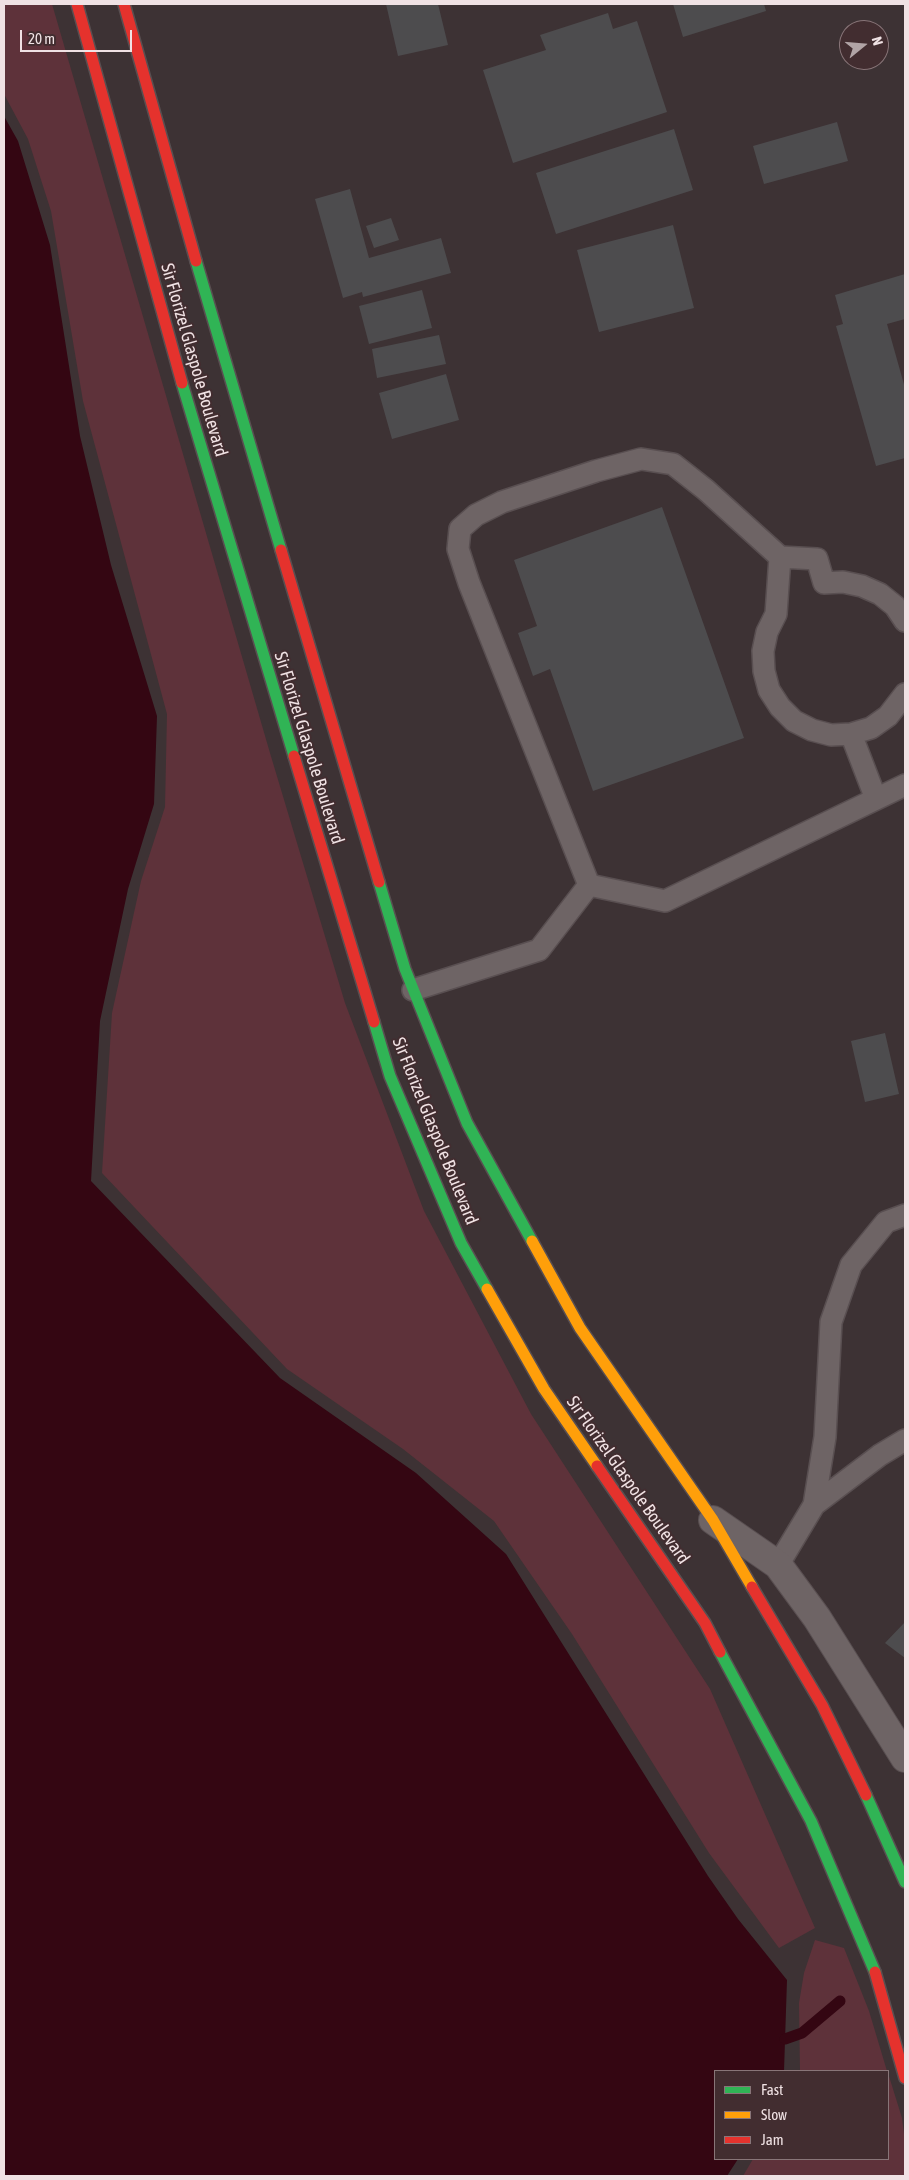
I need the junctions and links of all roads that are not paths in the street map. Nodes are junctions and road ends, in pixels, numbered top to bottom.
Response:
1 (77, 4) edge
2 (124, 4) edge
3 (780, 557) junction
4 (905, 621) edge
5 (905, 694) edge
6 (851, 734) junction
7 (905, 785) edge
8 (876, 799) junction
9 (589, 885) junction
10 (413, 990) junction
11 (905, 1215) edge
12 (905, 1440) edge
13 (814, 1505) junction
14 (713, 1520) junction
15 (778, 1565) junction
16 (905, 1758) edge
17 (905, 1882) edge
18 (905, 2078) edge

1 - 18 highway, Sir Florizel Glaspole Boulevard
2 - 10 highway, Sir Florizel Glaspole Boulevard
3 - 4 lane
3 - 6 lane
3 - 9 lane
5 - 6 lane
6 - 8 lane
7 - 8 lane
8 - 9 lane
9 - 10 lane
10 - 14 highway, Sir Florizel Glaspole Boulevard
11 - 13 lane
12 - 13 lane
13 - 15 lane
14 - 15 street
14 - 17 highway, Sir Florizel Glaspole Boulevard
15 - 16 street

